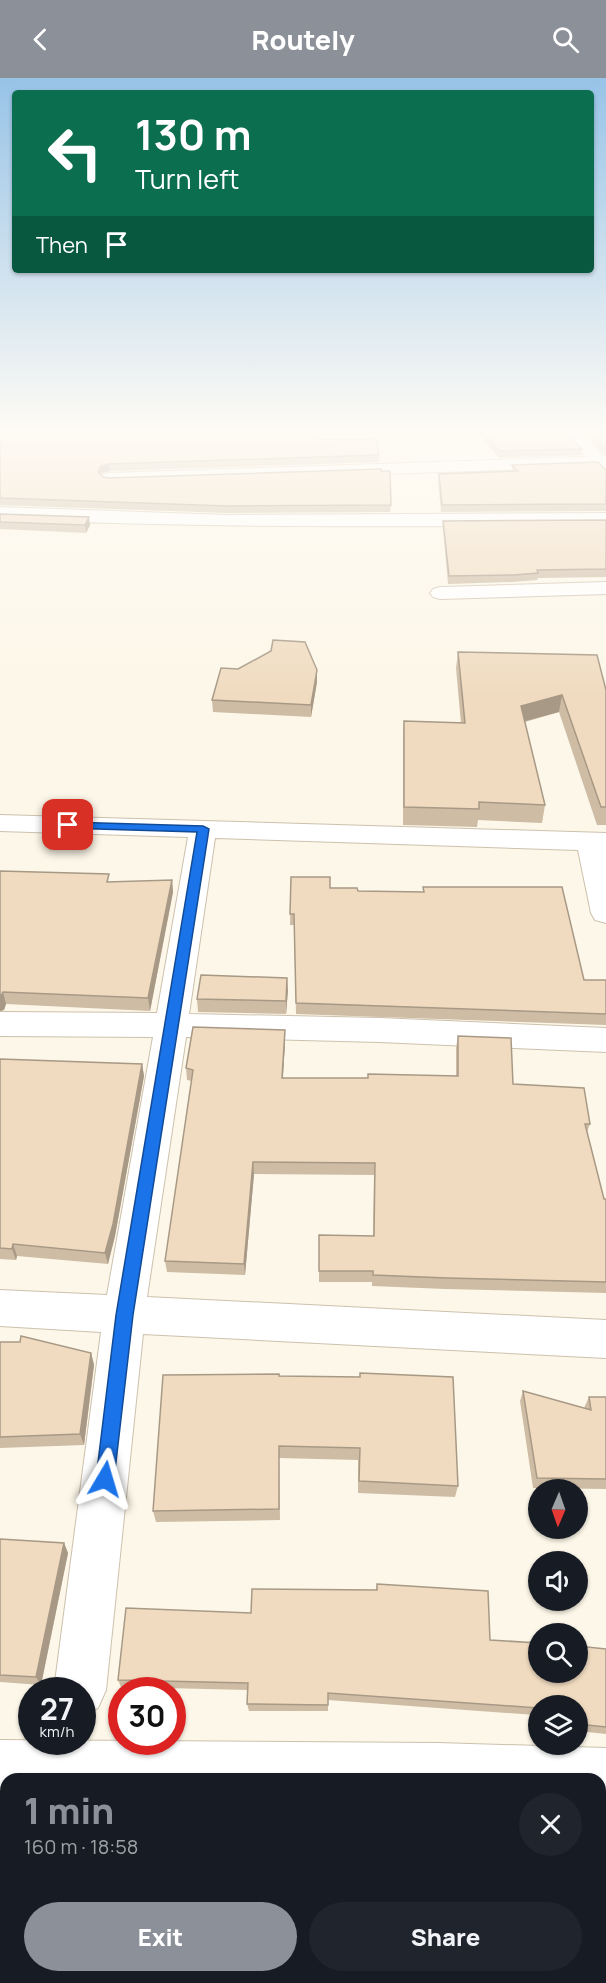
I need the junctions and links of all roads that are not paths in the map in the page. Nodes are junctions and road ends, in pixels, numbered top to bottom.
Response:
1 (140, 519) edge
2 (606, 519) edge
3 (606, 588) edge
4 (440, 593) dead end
5 (0, 823) edge
6 (203, 829) junction
7 (598, 842) edge
8 (606, 913) edge
9 (0, 1024) edge
10 (171, 1024) junction
11 (606, 1040) edge
12 (0, 1308) edge
13 (124, 1315) junction
14 (606, 1339) edge
15 (82, 1677) edge
16 (73, 1755) edge
17 (0, 1767) edge
18 (539, 1773) edge

1 - 2 street
3 - 4 street
5 - 6 street
6 - 7 street
6 - 10 street
7 - 8 street
9 - 10 street
10 - 11 street
10 - 13 street
12 - 13 street
13 - 14 street
13 - 15 street
16 - 17 street
16 - 18 street

